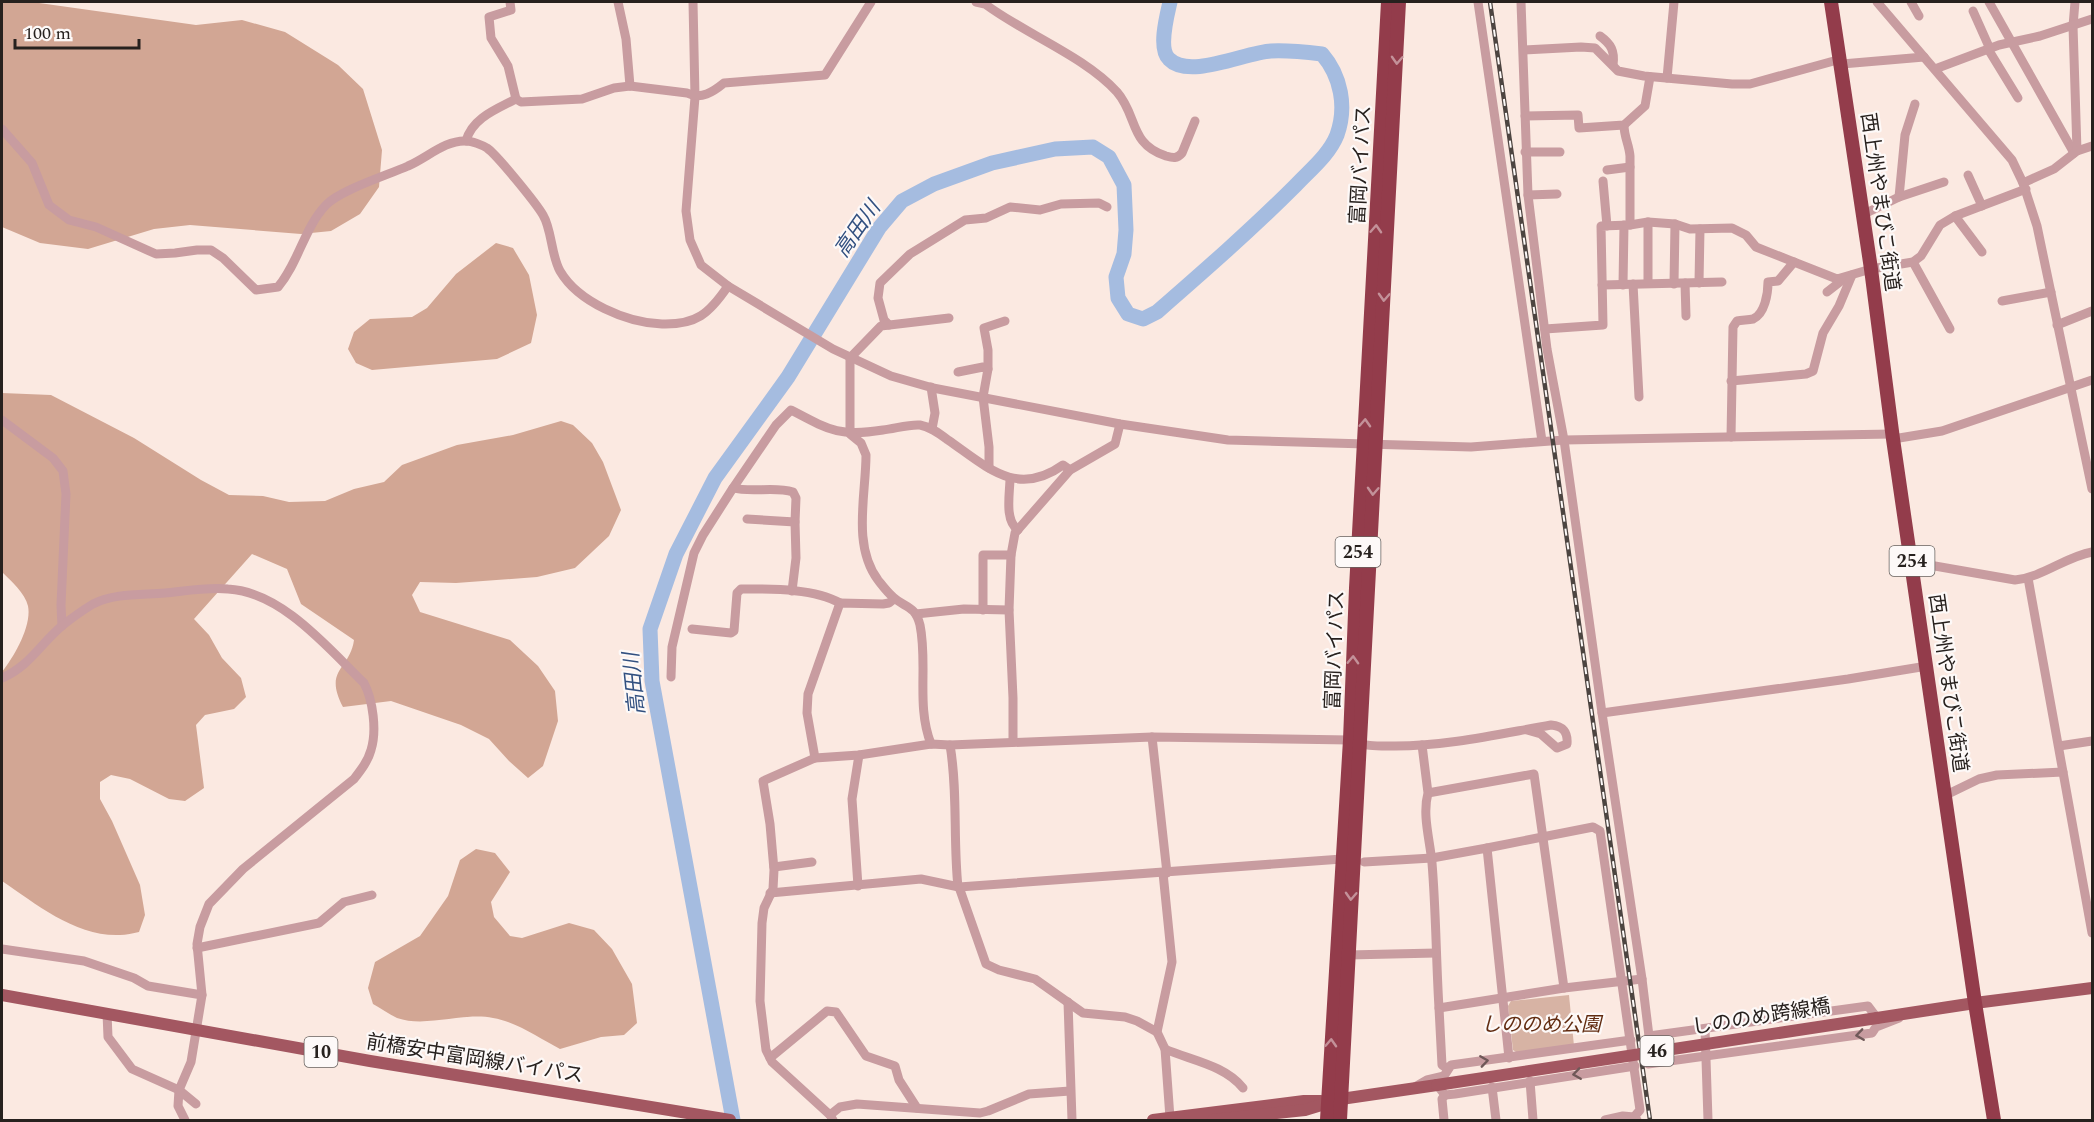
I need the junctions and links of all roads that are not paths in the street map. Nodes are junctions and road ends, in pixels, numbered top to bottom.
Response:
1 (510, 2) edge
2 (618, 2) edge
3 (687, 2) edge
4 (693, 2) edge
5 (872, 2) edge
6 (976, 2) edge
7 (1388, 2) edge
8 (1399, 2) edge
9 (1478, 2) edge
10 (1521, 2) edge
11 (1674, 2) edge
12 (1831, 2) edge
13 (1877, 2) edge
14 (1911, 2) edge
15 (1989, 2) edge
16 (2075, 2) edge
17 (1973, 11) dead end
18 (693, 15) junction
19 (1919, 16) dead end
20 (2092, 19) edge
21 (2073, 26) junction
22 (1600, 36) dead end
23 (2012, 43) junction
24 (1989, 49) junction
25 (1524, 50) junction
26 (1924, 57) junction
27 (1841, 62) junction
28 (1612, 65) junction
29 (1935, 69) junction
30 (1650, 77) junction
31 (1667, 78) junction
32 (630, 86) junction
33 (694, 97) junction
34 (2018, 98) dead end
35 (516, 99) junction
36 (1915, 104) dead end
37 (1525, 116) junction
38 (1195, 121) dead end
39 (1624, 124) junction
40 (2, 129) edge
41 (466, 141) junction
42 (2092, 146) edge
43 (1526, 152) junction
44 (1560, 152) dead end
45 (2076, 152) junction
46 (1630, 167) junction
47 (1607, 170) dead end
48 (1968, 175) dead end
49 (1603, 181) dead end
50 (1944, 182) dead end
51 (2025, 186) junction
52 (1557, 194) dead end
53 (1528, 195) junction
54 (1899, 197) junction
55 (1982, 206) junction
56 (1107, 207) dead end
57 (1862, 215) junction
58 (1955, 216) junction
59 (1648, 222) junction
60 (1675, 224) junction
61 (1627, 225) junction
62 (1606, 226) junction
63 (1700, 229) junction
64 (1982, 252) dead end
65 (1794, 262) junction
66 (1913, 262) junction
67 (1871, 269) junction
68 (1850, 276) junction
69 (1722, 282) dead end
70 (1648, 283) junction
71 (1685, 283) junction
72 (1699, 283) junction
73 (1674, 284) junction
74 (1602, 285) junction
75 (1628, 285) junction
76 (728, 286) junction
77 (1827, 292) dead end
78 (2051, 292) junction
79 (2002, 301) dead end
80 (2092, 311) edge
81 (1686, 316) dead end
82 (949, 318) dead end
83 (1005, 321) dead end
84 (889, 325) junction
85 (2058, 325) junction
86 (1545, 329) junction
87 (1950, 329) dead end
88 (850, 358) junction
89 (988, 369) junction
90 (958, 372) dead end
91 (2092, 380) edge
92 (1731, 381) junction
93 (931, 387) junction
94 (2071, 387) junction
95 (983, 397) junction
96 (1639, 397) dead end
97 (2, 420) edge
98 (1120, 424) junction
99 (932, 429) junction
100 (850, 434) junction
101 (1892, 436) junction
102 (1731, 437) junction
103 (1542, 441) junction
104 (1564, 441) junction
105 (1370, 446) junction
106 (989, 468) junction
107 (1070, 470) junction
108 (1010, 478) junction
109 (733, 488) junction
110 (2092, 489) edge
111 (747, 519) dead end
112 (795, 522) junction
113 (1018, 530) junction
114 (2092, 552) edge
115 (1011, 555) junction
116 (1912, 562) junction
117 (2028, 579) junction
118 (792, 591) junction
119 (894, 599) junction
120 (840, 603) junction
121 (983, 610) junction
122 (1008, 610) junction
123 (916, 614) junction
124 (62, 626) junction
125 (692, 629) dead end
126 (1927, 666) junction
127 (671, 677) dead end
128 (2, 678) edge
129 (1602, 713) junction
130 (1527, 730) dead end
131 (1152, 737) junction
132 (2092, 741) edge
133 (1013, 742) junction
134 (1355, 742) junction
135 (931, 744) junction
136 (950, 745) junction
137 (1420, 745) junction
138 (2059, 746) junction
139 (859, 755) junction
140 (815, 758) junction
141 (2063, 772) junction
142 (1428, 793) junction
143 (1946, 795) junction
144 (1543, 836) junction
145 (1486, 848) junction
146 (1432, 858) junction
147 (1342, 859) junction
148 (812, 862) dead end
149 (1364, 862) dead end
150 (774, 867) junction
151 (1165, 873) junction
152 (858, 886) junction
153 (959, 887) junction
154 (770, 893) junction
155 (372, 895) dead end
156 (2092, 932) edge
157 (197, 948) junction
158 (2, 950) edge
159 (1436, 953) junction
160 (1348, 956) junction
161 (1642, 979) junction
162 (1621, 982) junction
163 (1564, 988) junction
164 (2092, 988) edge
165 (2, 995) edge
166 (202, 995) junction
167 (1503, 999) junction
168 (1068, 1002) junction
169 (1975, 1003) junction
170 (1439, 1008) junction
171 (1912, 1012) junction
172 (107, 1013) junction
173 (1877, 1018) junction
174 (196, 1029) junction
175 (1705, 1029) junction
176 (1158, 1032) junction
177 (1649, 1036) junction
178 (1631, 1040) junction
179 (1165, 1049) junction
180 (1706, 1056) junction
181 (770, 1058) junction
182 (1509, 1058) junction
183 (1635, 1066) junction
184 (1448, 1069) junction
185 (1530, 1081) junction
186 (1492, 1087) junction
187 (1413, 1088) junction
188 (1243, 1089) dead end
189 (179, 1090) junction
190 (1070, 1090) junction
191 (1441, 1090) junction
192 (1334, 1100) junction
193 (196, 1104) dead end
194 (917, 1108) junction
195 (832, 1118) edge
196 (1170, 1118) junction
197 (1636, 1119) edge
198 (185, 1120) edge
199 (730, 1120) edge
200 (1072, 1120) edge
201 (1153, 1120) edge
202 (1213, 1120) edge
203 (1327, 1120) edge
204 (1340, 1120) edge
205 (1444, 1120) edge
206 (1496, 1120) edge
207 (1533, 1120) edge
208 (1605, 1120) edge
209 (1708, 1120) edge
210 (1994, 1120) edge

1 - 35 street
2 - 32 street
3 - 18 street
4 - 18 street
5 - 33 street
6 - 38 street
105 -> 7 highway, 富岡バイパス / 254
8 -> 105 highway, 富岡バイパス / 254
9 - 103 street
10 - 25 street
11 - 31 street
12 - 27 highway, 西上州やまびこ街道 / 254
13 - 26 street
14 - 19 street
15 - 23 street
16 - 21 street
17 - 24 street
18 - 33 street
20 - 21 street
21 - 23 street
21 - 45 street
22 - 28 street
23 - 24 street
23 - 45 street
24 - 29 street
24 - 34 street
25 - 28 street
25 - 37 street
26 - 27 street
26 - 29 street
27 - 31 street
27 - 57 highway, 西上州やまびこ街道 / 254
28 - 30 street
29 - 51 street
30 - 31 street
30 - 39 street
32 - 33 street
32 - 35 street
33 - 76 street
35 - 41 street
36 - 54 street
37 - 39 street
37 - 43 street
39 - 46 street
40 - 41 street
41 - 76 street
42 - 45 street
43 - 44 street
43 - 53 street
45 - 51 street
46 - 47 street
46 - 61 street
48 - 55 street
49 - 62 street
50 - 54 street
51 - 55 street
51 - 78 street
52 - 53 street
53 - 86 street
54 - 57 street
55 - 58 street
56 - 84 street
57 - 67 highway, 西上州やまびこ街道 / 254
58 - 64 street
58 - 66 street
59 - 60 street
59 - 61 street
59 - 70 street
60 - 63 street
60 - 73 street
61 - 62 street
61 - 75 street
62 - 74 street
63 - 65 street
63 - 72 street
65 - 68 street
65 - 92 street
66 - 67 street
66 - 87 street
67 - 68 street
67 - 101 highway, 西上州やまびこ街道 / 254
68 - 77 street
68 - 92 street
69 - 72 street
70 - 73 street
70 - 75 street
71 - 72 street
71 - 73 street
71 - 81 street
74 - 75 street
74 - 86 street
75 - 96 street
76 - 88 street
78 - 79 street
78 - 85 street
80 - 85 street
82 - 84 street
83 - 89 street
84 - 88 street
85 - 94 street
86 - 104 street
88 - 93 street
88 - 100 street
89 - 90 street
89 - 95 street
91 - 94 street
92 - 102 street
93 - 95 street
93 - 99 street
94 - 101 street
94 - 110 street
95 - 98 street
95 - 106 street
97 - 124 street
98 - 105 street
98 - 107 street
99 - 100 street
99 - 106 street
100 - 109 street
100 - 119 street
101 - 102 street
101 - 116 highway, 西上州やまびこ街道 / 254
102 - 104 street
103 - 104 street
103 - 105 street
104 - 129 street
105 - 134 highway, 富岡バイパス / 254
106 - 108 street
107 - 108 street
107 - 113 street
108 - 113 street
109 - 112 street
109 - 127 street
111 - 112 street
112 - 118 street
113 - 115 street
114 - 117 street
115 - 121 street
115 - 122 street
116 - 117 street
116 - 126 highway, 西上州やまびこ街道 / 254
117 - 138 street
118 - 120 street
118 - 125 street
119 - 120 street
119 - 123 street
120 - 140 street
121 - 122 street
121 - 123 street
122 - 133 street
123 - 135 street
124 - 128 street
124 - 157 street
126 - 129 street
126 - 143 highway, 西上州やまびこ街道 / 254
129 - 161 street
130 - 137 street
131 - 133 street
131 - 134 street
131 - 151 street
132 - 138 street
133 - 136 street
134 - 137 street
134 - 147 highway, 富岡バイパス / 254
134 -> 160 highway, 富岡バイパス / 254
135 - 136 street
135 - 139 street
136 - 153 street
137 - 142 street
138 - 141 street
139 - 140 street
139 - 152 street
140 - 150 street
141 - 143 street
141 - 156 street
142 - 144 street
142 - 146 street
143 - 169 highway, 西上州やまびこ街道 / 254
144 - 145 street
144 - 162 street
144 - 163 street
145 - 146 street
145 - 167 street
146 - 149 street
146 - 159 street
147 - 151 street
192 -> 147 highway, 富岡バイパス / 254
148 - 150 street
150 - 154 street
151 - 153 street
151 - 176 street
152 - 153 street
152 - 154 street
153 - 168 street
154 - 181 street
155 - 157 street
157 - 166 street
158 - 166 street
159 - 160 street
159 - 170 street
160 - 192 highway, 富岡バイパス / 254
161 - 162 street
161 - 177 street
162 - 163 street
162 - 178 street
163 - 167 street
164 - 169 main road, 46
165 - 172 main road, 前橋安中富岡線バイパス / 10
166 - 174 street
167 - 170 street
167 - 182 street
168 - 176 street
168 - 190 street
169 - 171 main road, 46
169 - 210 highway, 西上州やまびこ街道 / 254
170 - 184 street
171 - 173 main road, 46
171 -> 180 street
172 - 174 main road, 前橋安中富岡線バイパス / 10
172 - 189 street
173 - 175 street
173 - 191 main road, しののめ跨線橋 / 46, bridge
174 - 189 street
174 - 199 main road, 前橋安中富岡線バイパス / 10
175 - 177 street
175 - 180 street
176 - 179 street
177 - 180 street
178 - 182 street
178 - 183 street
179 - 188 street
179 - 196 street
180 - 209 street
181 - 194 street
181 - 195 street
184 -> 182 street
183 -> 185 street
183 - 197 street
184 - 187 street
185 - 186 street
185 - 207 street
186 - 191 street
186 - 206 street
187 - 191 main road, 46
187 - 192 main road, 46
189 - 193 street
189 - 198 street
190 - 194 street
190 - 200 street
191 - 205 street
192 - 196 main road
192 - 202 main road
192 - 203 highway, 富岡バイパス / 254
192 - 204 highway, 富岡バイパス / 254
194 - 195 street
196 - 201 main road
197 - 208 street

